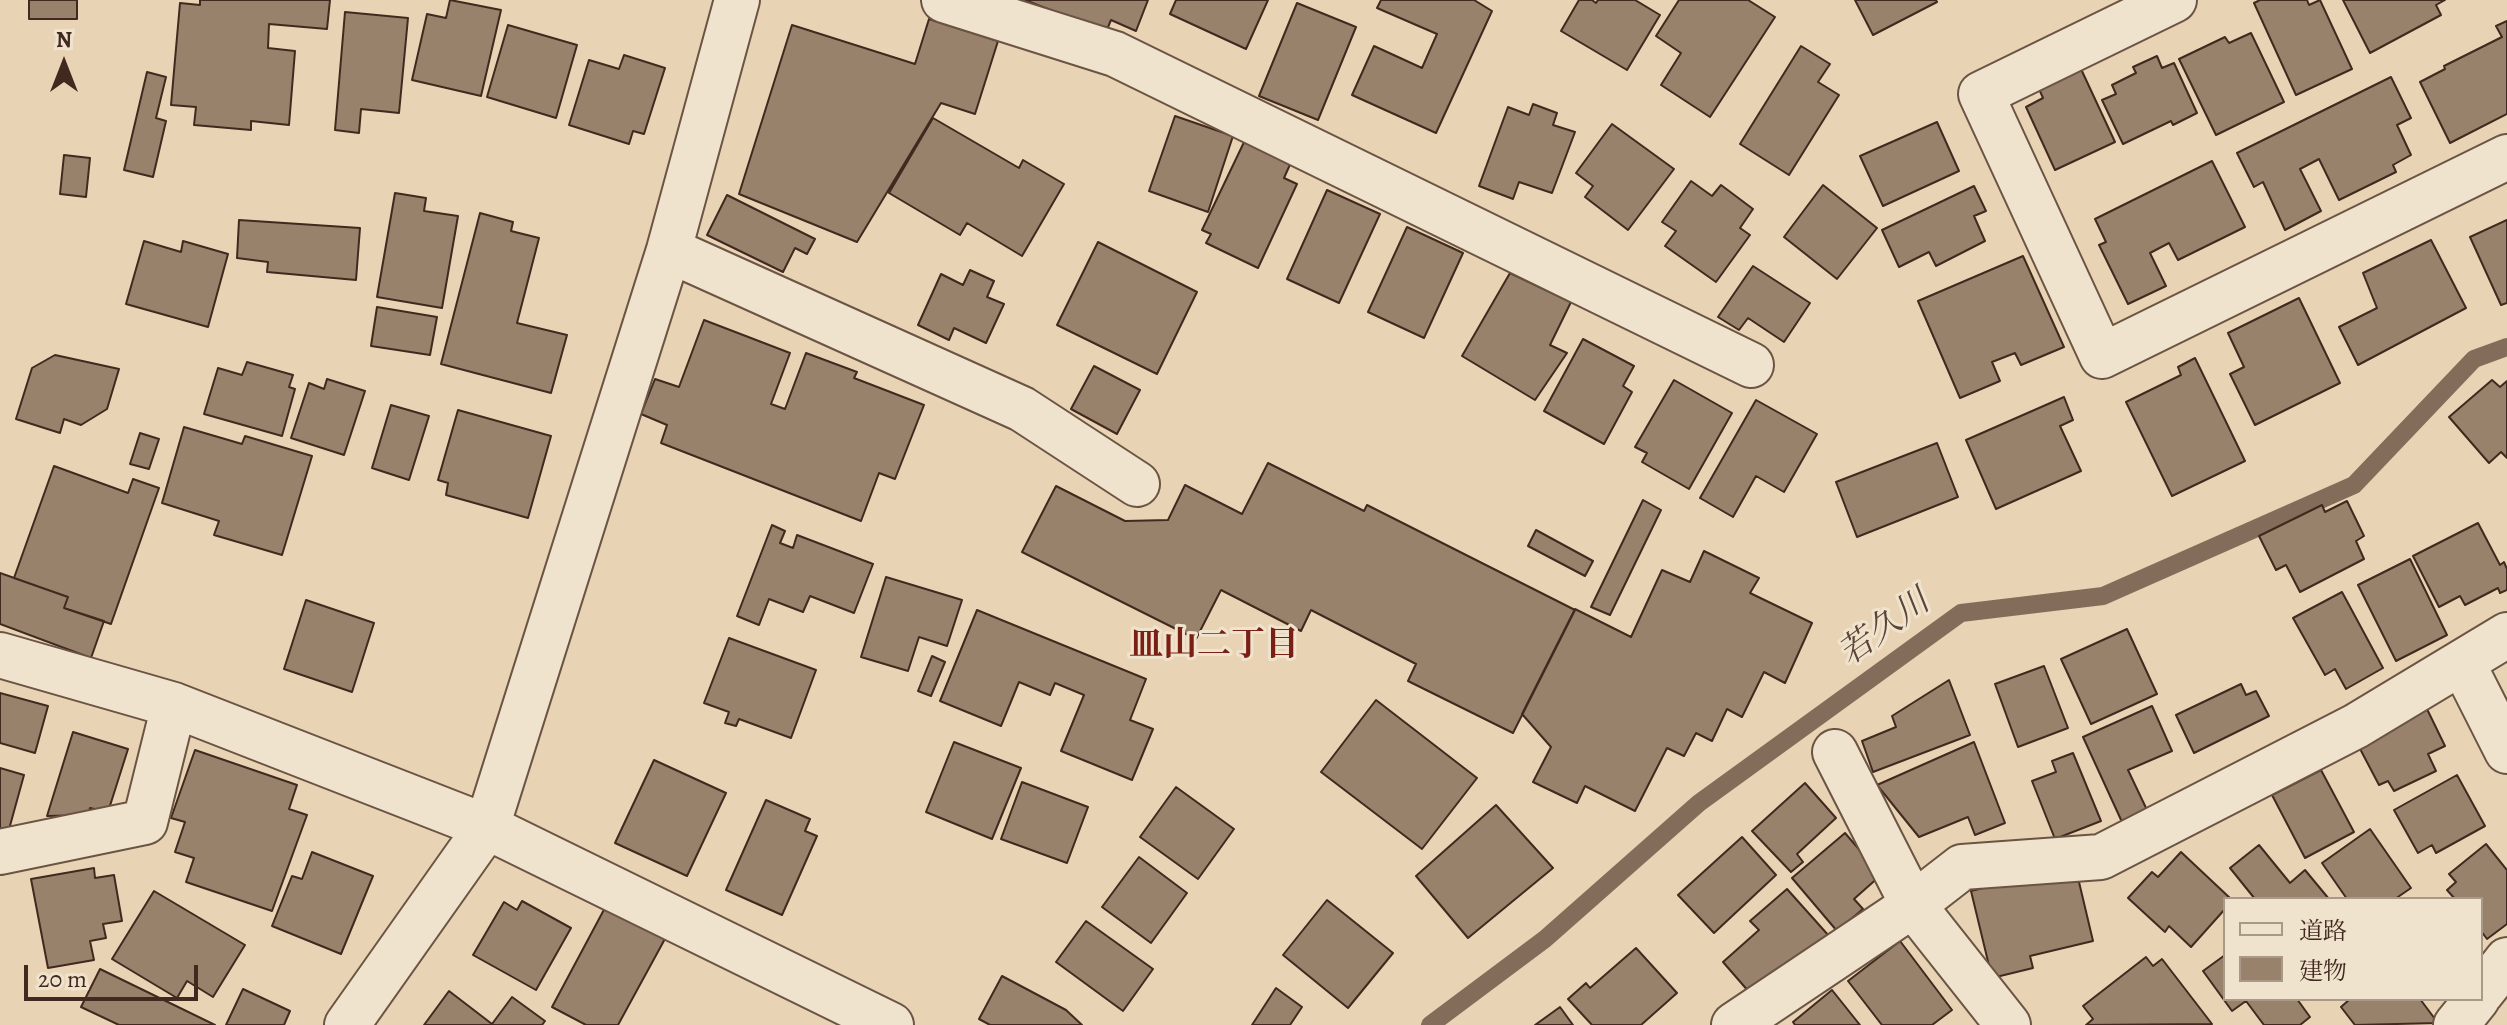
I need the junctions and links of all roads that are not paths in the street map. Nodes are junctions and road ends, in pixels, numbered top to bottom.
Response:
1 (737, 0) edge
2 (944, 0) edge
3 (2174, 0) edge
4 (2507, 157) edge
5 (669, 250) junction
6 (1751, 365) dead end
7 (1137, 484) dead end
8 (2507, 635) edge
9 (0, 655) edge
10 (2463, 664) junction
11 (174, 705) junction
12 (2507, 751) edge
13 (1835, 752) dead end
14 (487, 827) junction
15 (0, 852) edge
16 (1913, 905) junction
17 (2507, 960) edge
18 (2483, 990) edge
19 (2475, 1001) edge
20 (347, 1025) edge
21 (891, 1025) edge
22 (1734, 1025) edge
23 (2008, 1025) edge
24 (2456, 1025) edge

1 - 5 street
2 - 6 street
3 - 4 street
5 - 7 street
5 - 14 street
8 - 10 street
9 - 11 street
10 - 12 street
10 - 16 street
11 - 14 street
11 - 15 street
13 - 16 street
14 - 20 street
14 - 21 street
16 - 22 street
16 - 23 street
17 - 18 street
19 - 24 street

